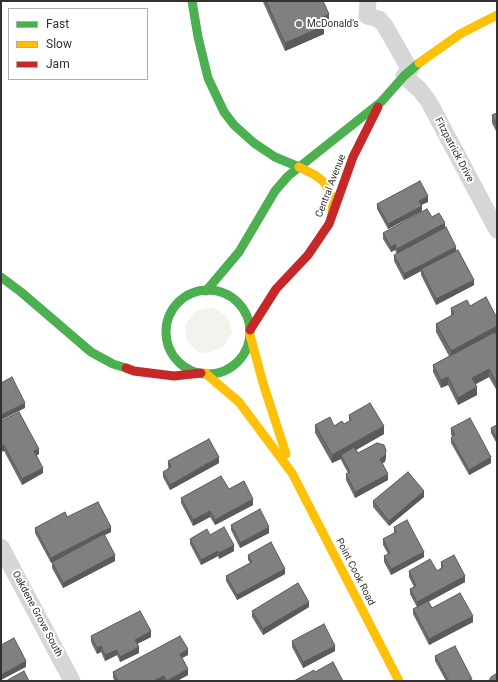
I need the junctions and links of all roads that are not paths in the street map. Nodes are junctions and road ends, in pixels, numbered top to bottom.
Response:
1 (192, 1) edge
2 (368, 1) edge
3 (497, 14) edge
4 (407, 73) junction
5 (381, 102) junction
6 (299, 167) junction
7 (332, 217) junction
8 (497, 230) edge
9 (1, 277) edge
10 (206, 290) junction
11 (250, 332) junction
12 (203, 373) junction
13 (292, 473) junction
14 (1, 547) edge
15 (72, 681) edge
16 (399, 681) edge

1 - 6 main road
2 - 4 street, Fitzpatrick Drive
3 - 4 main road, Central Avenue
4 - 5 main road, Central Avenue
4 - 8 street, Fitzpatrick Drive
5 - 6 main road, Central Avenue
5 - 7 main road, Central Avenue
6 - 7 main road
6 - 10 main road, Central Avenue
7 - 11 main road, Central Avenue
9 - 12 main road
10 - 11 main road
10 - 12 main road
11 - 12 main road
11 - 13 main road, Point Cook Road
12 - 13 main road, Point Cook Road
13 - 16 main road, Point Cook Road
14 - 15 street, Oakdene Grove South

